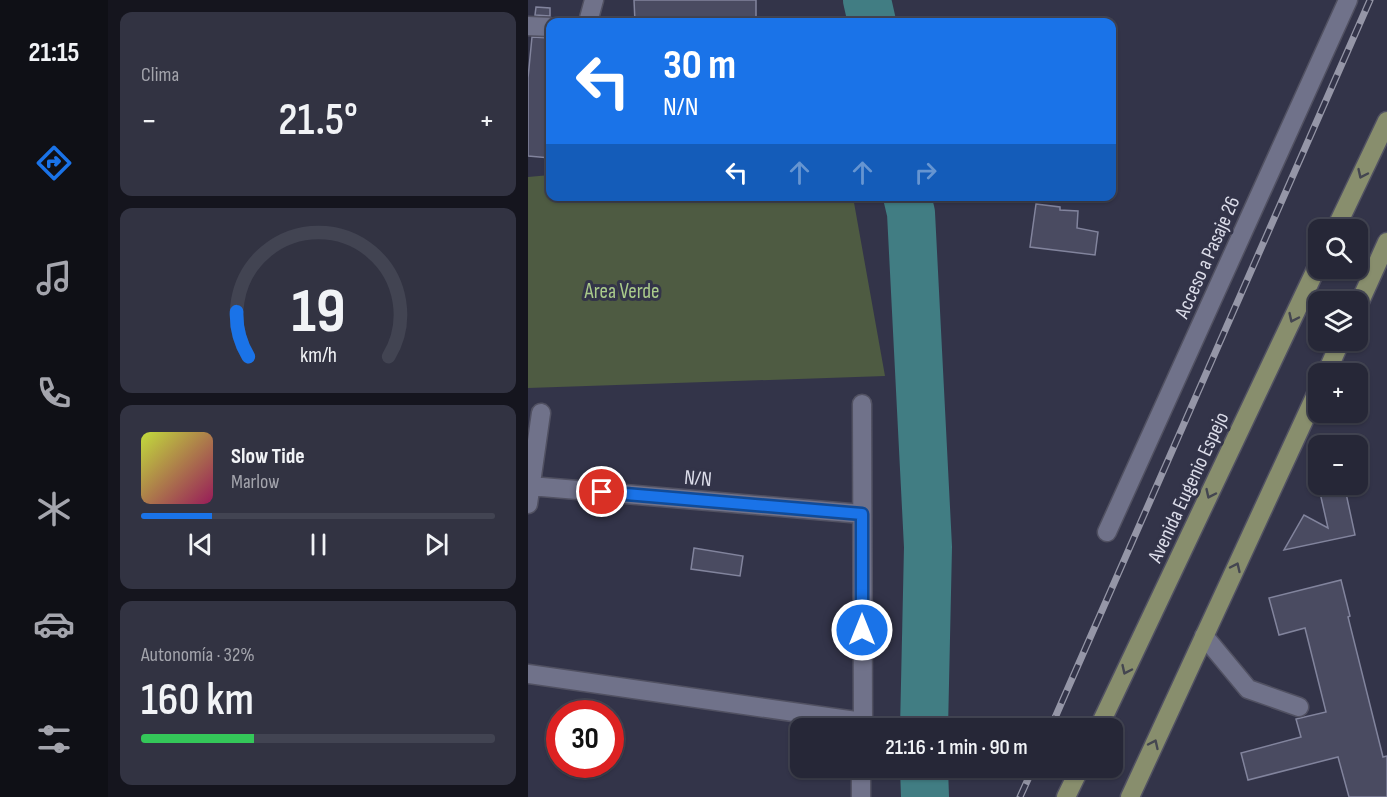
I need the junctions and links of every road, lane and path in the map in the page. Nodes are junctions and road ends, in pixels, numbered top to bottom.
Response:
1 (594, 0) edge
2 (1348, 0) edge
3 (589, 18) edge
4 (528, 26) edge
5 (546, 27) edge
6 (1387, 121) edge
7 (1340, 219) edge
8 (1387, 242) edge
9 (1311, 279) edge
10 (1365, 291) edge
11 (862, 404) dead end
12 (1308, 412) edge
13 (541, 413) dead end
14 (529, 495) edge
15 (862, 514) junction
16 (1107, 532) dead end
17 (1204, 636) junction
18 (528, 674) edge
19 (1299, 707) dead end
20 (811, 718) edge
21 (863, 718) edge
22 (1103, 718) edge
23 (861, 778) edge
24 (1075, 778) edge
25 (861, 797) edge
26 (1066, 797) edge
27 (1130, 797) edge

1 - 3 street
2 - 16 street, Acceso a Pasaje 26
4 - 5 street
6 -> 7 main road
8 - 10 main road
9 -> 22 main road, Avenida Eugenio Espejo
11 - 15 street
17 -> 12 main road
13 - 14 street
14 - 15 street, N/N
15 - 21 street
17 - 19 street
27 -> 17 main road
18 - 20 street
23 - 25 street
24 - 26 main road

